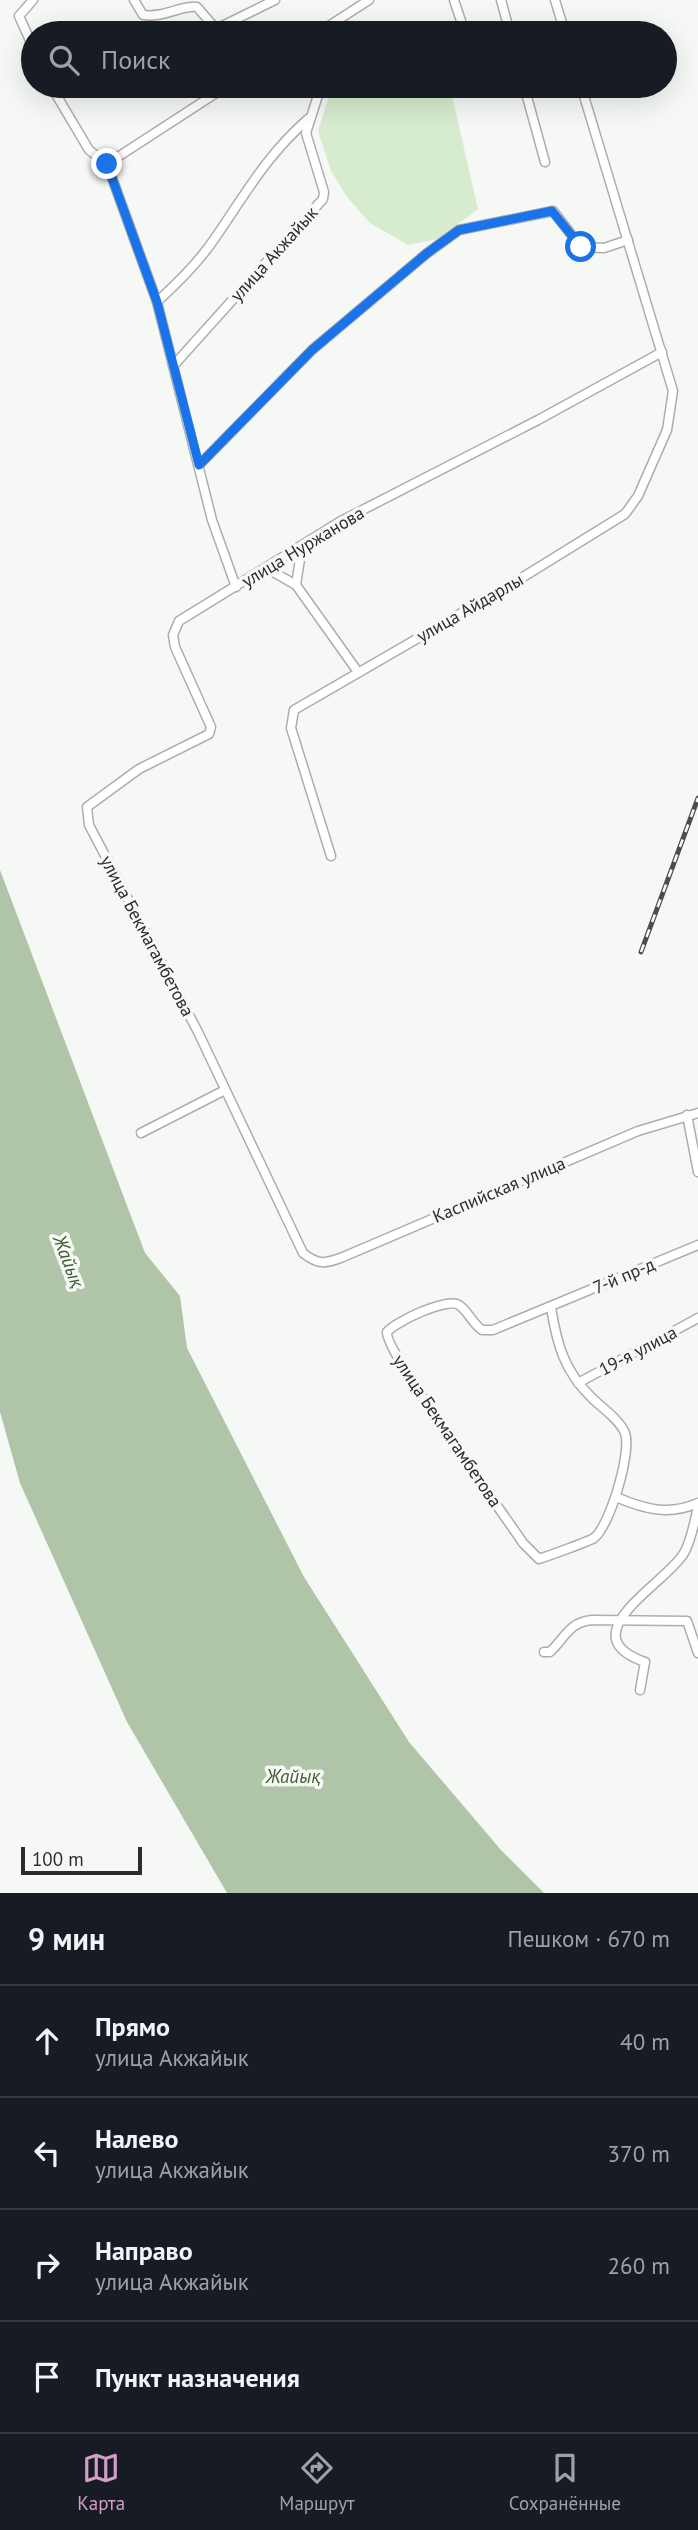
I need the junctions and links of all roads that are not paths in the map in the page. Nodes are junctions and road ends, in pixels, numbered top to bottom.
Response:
1 (33, 0) edge
2 (134, 0) edge
3 (275, 0) edge
4 (369, 0) edge
5 (454, 0) edge
6 (501, 0) edge
7 (555, 0) edge
8 (21, 21) edge
9 (209, 21) edge
10 (236, 21) edge
11 (341, 21) edge
12 (461, 21) edge
13 (507, 21) edge
14 (561, 21) edge
15 (58, 98) edge
16 (209, 98) edge
17 (316, 98) edge
18 (527, 98) edge
19 (585, 98) edge
20 (308, 119) junction
21 (545, 162) dead end
22 (107, 164) junction
23 (628, 240) junction
24 (157, 302) junction
25 (662, 352) junction
26 (174, 365) junction
27 (199, 465) junction
28 (302, 546) junction
29 (268, 569) junction
30 (296, 585) junction
31 (236, 587) junction
32 (358, 672) junction
33 (87, 807) joint
34 (331, 856) dead end
35 (225, 1090) junction
36 (698, 1113) edge
37 (687, 1115) junction
38 (141, 1133) dead end
39 (698, 1172) edge
40 (698, 1245) edge
41 (303, 1253) joint
42 (551, 1308) junction
43 (698, 1318) edge
44 (578, 1383) junction
45 (616, 1497) junction
46 (698, 1505) edge
47 (621, 1622) junction
48 (544, 1652) dead end
49 (698, 1653) edge
50 (640, 1690) dead end

1 - 8 street
2 - 9 street
3 - 10 street
4 - 11 street
5 - 12 street
6 - 13 street
7 - 14 street
15 - 22 street
16 - 22 street
17 - 20 street, улица Акжайык
18 - 21 street
19 - 23 street, улица Айдарлы
20 - 24 street
20 - 26 street, улица Акжайык
22 - 24 street
23 - 25 street, улица Айдарлы
23 - 27 street
24 - 26 street
25 - 28 street, улица Нуржанова
25 - 32 street, улица Айдарлы
26 - 27 street
27 - 31 street
28 - 29 street, улица Нуржанова
28 - 30 street
29 - 30 street
29 - 31 street, улица Нуржанова
30 - 32 street
31 - 33 street, улица Нуржанова
32 - 34 street, улица Айдарлы
33 - 35 street, улица Бекмагамбетова
35 - 38 street
35 - 41 street, улица Бекмагамбетова
36 - 37 street, Каспийская улица
37 - 39 street
37 - 41 street, Каспийская улица
40 - 42 street, 7-й пр-д
42 - 44 street
42 - 45 street, улица Бекмагамбетова
43 - 44 street, 19-я улица
44 - 45 street
45 - 46 street
46 - 47 street
47 - 48 street
47 - 49 street
47 - 50 street

